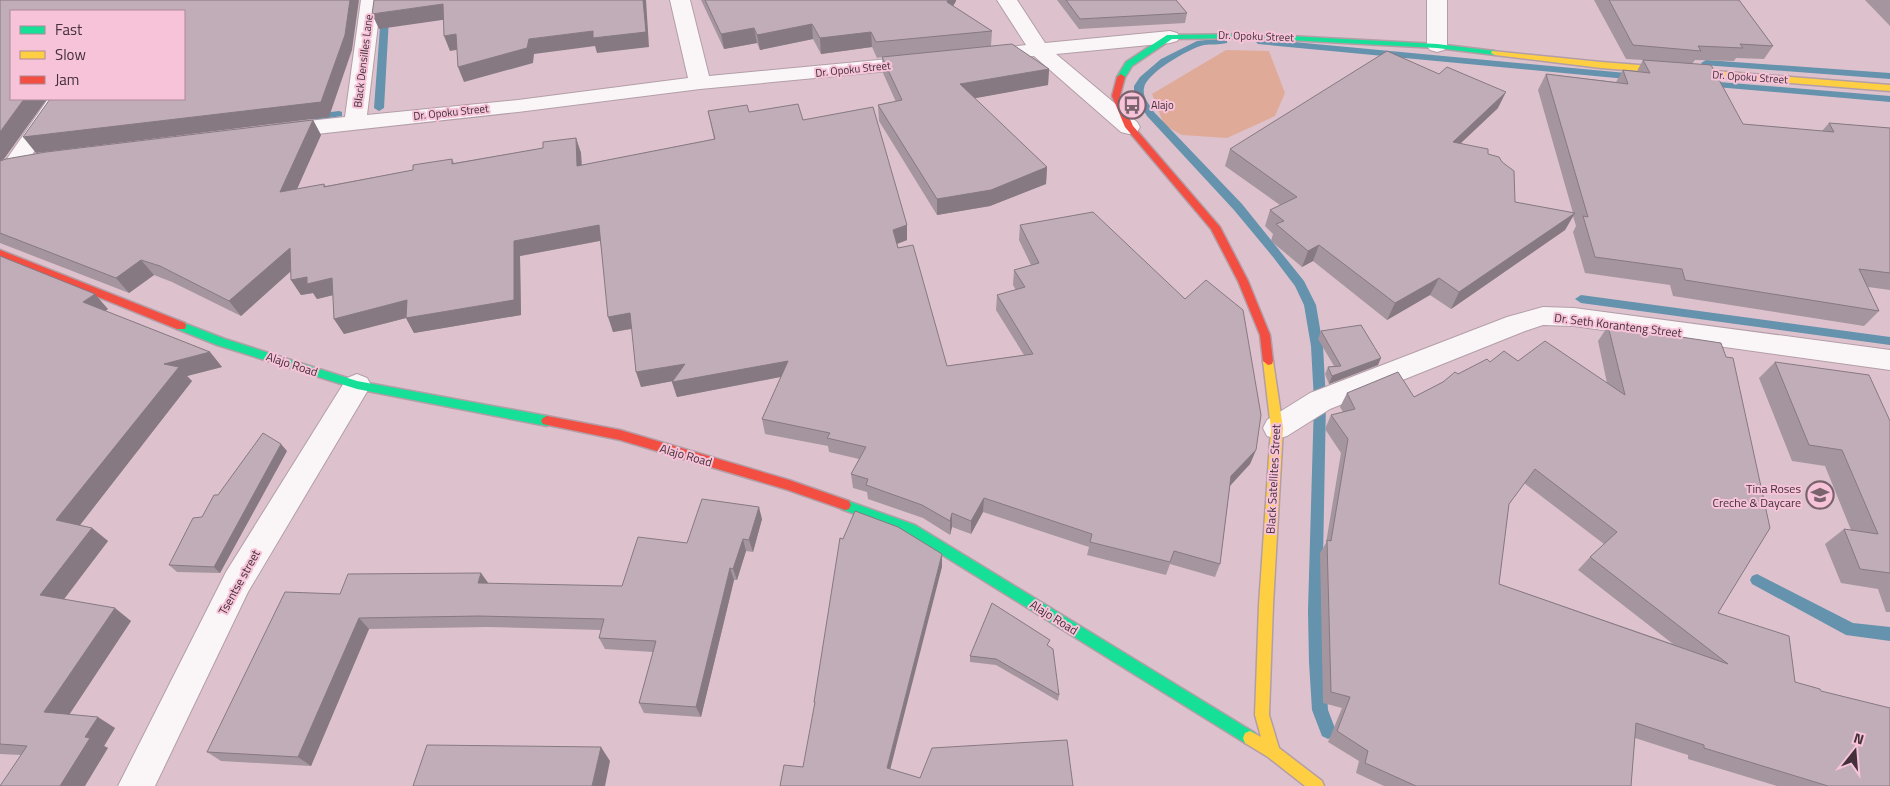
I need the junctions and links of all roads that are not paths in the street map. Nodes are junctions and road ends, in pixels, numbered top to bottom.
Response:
1 (371, 0) edge
2 (680, 0) edge
3 (1007, 0) edge
4 (1438, 0) edge
5 (1170, 37) junction
6 (1437, 46) junction
7 (1039, 50) junction
8 (970, 57) edge
9 (941, 60) edge
10 (700, 84) junction
11 (1890, 88) edge
12 (58, 100) edge
13 (355, 122) junction
14 (1129, 127) junction
15 (256, 134) edge
16 (40, 161) edge
17 (7, 170) edge
18 (0, 252) edge
19 (1890, 360) edge
20 (357, 385) junction
21 (1277, 428) junction
22 (1273, 752) junction
23 (136, 786) edge
24 (1317, 786) edge

1 - 13 street, Black Densilles Lane
2 - 10 street
3 - 7 street, Black Satellites Street
4 - 6 street
5 - 6 street, Dr. Opoku Street
5 - 7 street, Dr. Opoku Street
5 - 14 street, Black Satellites Street
6 - 11 street, Dr. Opoku Street
7 - 8 street, Dr. Opoku Street
7 - 14 street, Black Satellites Street
9 - 10 street, Dr. Opoku Street
10 - 13 street, Dr. Opoku Street
12 - 17 street
13 - 15 street, Dr. Opoku Street
14 - 21 street, Black Satellites Street
16 - 17 street
18 - 20 street, Alajo Road
19 - 21 street, Dr. Seth Koranteng Street
20 - 22 street, Alajo Road
20 - 23 street, Tsentse street
21 - 22 street, Black Satellites Street
22 - 24 street, Alajo Road

